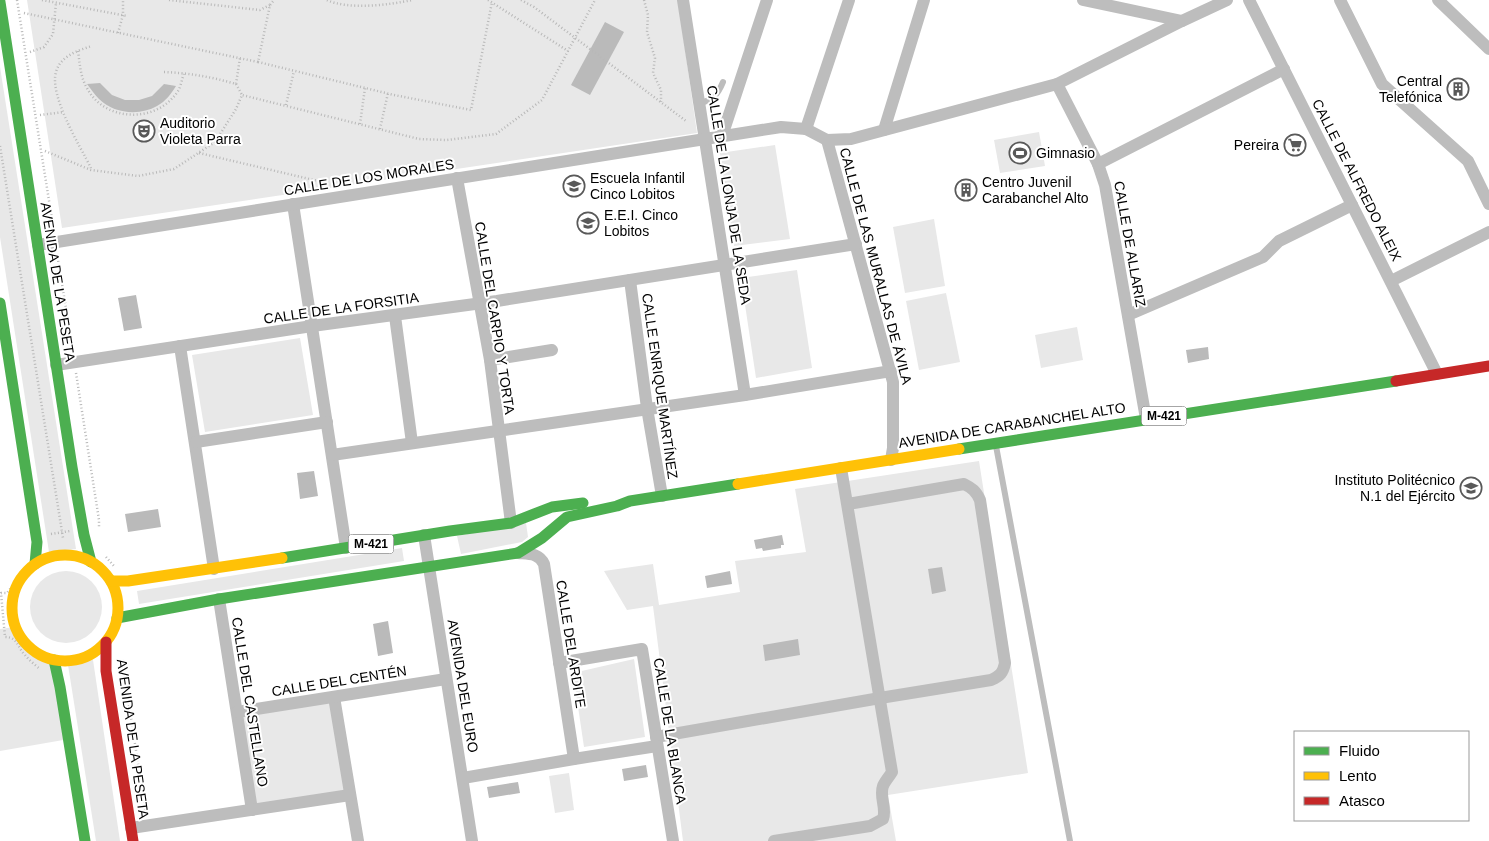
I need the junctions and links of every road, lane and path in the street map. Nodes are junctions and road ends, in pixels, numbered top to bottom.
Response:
1 (18, 0) edge
2 (42, 0) edge
3 (124, 0) edge
4 (170, 0) edge
5 (274, 0) edge
6 (327, 0) edge
7 (412, 0) edge
8 (488, 0) edge
9 (521, 0) edge
10 (595, 0) edge
11 (644, 0) edge
12 (683, 0) edge
13 (767, 0) edge
14 (849, 0) edge
15 (924, 0) edge
16 (1082, 0) edge
17 (1227, 0) edge
18 (1249, 0) edge
19 (1340, 0) edge
20 (1438, 0) edge
21 (492, 2) junction
22 (56, 3) junction
23 (0, 5) edge
24 (270, 5) junction
25 (24, 13) dead end
26 (123, 15) junction
27 (127, 16) dead end
28 (55, 19) junction
29 (1182, 21) junction
30 (118, 34) junction
31 (574, 38) junction
32 (92, 46) dead end
33 (1489, 49) edge
34 (78, 51) junction
35 (568, 51) junction
36 (30, 52) dead end
37 (240, 58) junction
38 (258, 62) junction
39 (1284, 69) junction
40 (294, 71) junction
41 (164, 72) dead end
42 (184, 73) junction
43 (723, 82) dead end
44 (236, 84) junction
45 (1057, 84) junction
46 (365, 88) junction
47 (388, 94) junction
48 (242, 95) junction
49 (699, 103) junction
50 (661, 104) junction
51 (286, 105) junction
52 (64, 112) junction
53 (40, 115) dead end
54 (686, 122) dead end
55 (360, 124) junction
56 (380, 129) junction
57 (806, 129) junction
58 (884, 130) junction
59 (722, 136) junction
60 (705, 140) junction
61 (827, 140) junction
62 (0, 146) edge
63 (45, 151) dead end
64 (199, 153) junction
65 (1098, 164) junction
66 (91, 170) junction
67 (456, 178) junction
68 (318, 181) dead end
69 (293, 204) junction
70 (1489, 204) edge
71 (1352, 205) junction
72 (1489, 232) edge
73 (54, 233) dead end
74 (856, 244) junction
75 (38, 245) junction
76 (56, 250) dead end
77 (724, 265) junction
78 (630, 280) junction
79 (1391, 281) junction
80 (0, 303) edge
81 (479, 303) junction
82 (1128, 315) junction
83 (395, 316) junction
84 (312, 326) junction
85 (180, 346) junction
86 (552, 350) dead end
87 (73, 352) dead end
88 (490, 360) junction
89 (56, 365) junction
90 (76, 366) dead end
91 (1489, 366) edge
92 (891, 371) junction
93 (1437, 374) junction
94 (745, 396) junction
95 (647, 408) junction
96 (1146, 419) junction
97 (327, 422) junction
98 (498, 430) junction
99 (196, 442) junction
100 (412, 443) junction
101 (995, 444) junction
102 (332, 455) junction
103 (891, 460) junction
104 (841, 468) junction
105 (662, 496) junction
106 (630, 501) junction
107 (848, 504) junction
108 (511, 523) junction
109 (72, 530) dead end
110 (62, 532) junction
111 (99, 532) dead end
112 (48, 534) dead end
113 (424, 535) junction
114 (63, 538) dead end
115 (346, 548) junction
116 (518, 553) junction
117 (104, 556) dead end
118 (91, 562) junction
119 (30, 566) junction
120 (116, 568) dead end
121 (429, 568) junction
122 (214, 569) junction
123 (111, 581) junction
124 (219, 599) junction
125 (5, 603) edge
126 (117, 618) junction
127 (9, 626) junction
128 (106, 642) junction
129 (122, 658) dead end
130 (54, 660) junction
131 (559, 663) junction
132 (42, 671) dead end
133 (446, 679) junction
134 (334, 697) junction
135 (880, 698) junction
136 (237, 712) junction
137 (657, 742) junction
138 (574, 758) junction
139 (463, 778) junction
140 (350, 795) junction
141 (252, 810) junction
142 (147, 822) dead end
143 (132, 835) edge
144 (85, 841) edge
145 (358, 841) edge
146 (472, 841) edge
147 (673, 841) edge
148 (774, 841) edge
149 (1070, 841) edge

1 - 73 path, AVENIDA DE LA PESETA
2 - 22 path
3 - 26 path
4 - 24 path
5 - 24 path
6 - 7 path
8 - 21 path
9 - 31 path
10 - 31 path
11 - 50 path
12 - 49 street, CALLE DE LA LONJA DE LA SEDA
13 - 59 street
14 - 57 street
15 - 58 street
16 - 29 street
17 - 29 street
18 - 39 street, CALLE DE ALFREDO ALEIX
19 - 70 street
20 - 33 street
21 - 35 path
21 - 47 path
22 - 26 path
22 - 28 path
23 - 75 main road, AVENIDA DE LA PESETA
24 - 38 path
25 - 28 path
26 - 27 path
26 - 30 path
28 - 30 path
28 - 36 path
29 - 45 street
30 - 37 path
31 - 35 path
31 - 50 path
32 - 34 path
34 - 42 path
34 - 52 path
35 - 56 path
37 - 38 path
37 - 44 path
38 - 40 path
39 - 65 street
39 - 71 street, CALLE DE ALFREDO ALEIX
40 - 46 path
40 - 51 path
41 - 42 path
42 - 44 path
43 - 49 lane
44 - 48 path
45 - 58 street
45 - 65 street, CALLE DE ALLARIZ
46 - 47 path
46 - 55 path
47 - 56 path
48 - 51 path
48 - 64 path
49 - 60 street, CALLE DE LA LONJA DE LA SEDA
50 - 54 path
51 - 55 path
52 - 53 path
52 - 66 path
55 - 56 path
57 - 59 street, CALLE DE LOS MORALES
57 - 61 street
58 - 61 street
59 - 60 street, CALLE DE LOS MORALES
60 - 67 street, CALLE DE LOS MORALES
60 - 77 street, CALLE DE LA LONJA DE LA SEDA
61 - 74 street, CALLE DE LAS MURALLAS DE ÁVILA
62 - 110 path
63 - 66 path
64 - 66 path
64 - 68 path
65 - 82 street, CALLE DE ALLARIZ
67 - 69 street, CALLE DE LOS MORALES
67 - 81 street, CALLE DEL CARPIO Y TORTA
69 - 75 street, CALLE DE LOS MORALES
69 - 84 street
71 - 79 street, CALLE DE ALFREDO ALEIX
71 - 82 street
72 - 79 street
74 - 77 street, CALLE DE LA FORSITIA
74 - 92 street, CALLE DE LAS MURALLAS DE ÁVILA
75 - 89 main road, AVENIDA DE LA PESETA
76 - 87 path, AVENIDA DE LA PESETA
77 - 78 street, CALLE DE LA FORSITIA
77 - 94 street, CALLE DE LA LONJA DE LA SEDA
78 - 81 street, CALLE DE LA FORSITIA
78 - 95 street, CALLE ENRIQUE MARTÍNEZ
79 - 93 street, CALLE DE ALFREDO ALEIX
80 - 119 main road
81 - 83 street, CALLE DE LA FORSITIA
81 - 88 street, CALLE DEL CARPIO Y TORTA
82 - 96 street, CALLE DE ALLARIZ
83 - 84 street, CALLE DE LA FORSITIA
83 - 100 street
84 - 85 street, CALLE DE LA FORSITIA
84 - 97 street
85 - 89 street, CALLE DE LA FORSITIA
85 - 99 street
86 - 88 street
88 - 98 street, CALLE DEL CARPIO Y TORTA
89 - 118 main road, AVENIDA DE LA PESETA
90 - 111 path, AVENIDA DE LA PESETA
91 - 93 main road, AVENIDA DE CARABANCHEL ALTO / M-421
92 - 94 street
92 - 103 street, CALLE DE LAS MURALLAS DE ÁVILA
93 - 96 main road, AVENIDA DE CARABANCHEL ALTO / M-421
94 - 95 street
95 - 98 street
95 - 105 street, CALLE ENRIQUE MARTÍNEZ
96 - 101 main road, AVENIDA DE CARABANCHEL ALTO / M-421
97 - 99 street
97 - 102 street
98 - 100 street
98 - 108 street, CALLE DEL CARPIO Y TORTA
99 - 122 street
100 - 102 street
101 - 103 main road, AVENIDA DE CARABANCHEL ALTO / M-421
101 - 149 lane
102 - 115 street
103 - 104 main road, AVENIDA DE CARABANCHEL ALTO / M-421
104 - 105 main road, AVENIDA DE CARABANCHEL ALTO / M-421
104 - 107 street
105 - 106 main road, AVENIDA DE CARABANCHEL ALTO / M-421
106 - 108 main road, AVENIDA DE CARABANCHEL ALTO / M-421
106 - 116 main road, AVENIDA DE CARABANCHEL ALTO
107 - 135 street
107 - 135 street
108 - 113 main road, AVENIDA DE CARABANCHEL ALTO / M-421
109 - 110 path
110 - 112 path
110 - 114 path
113 - 115 main road, AVENIDA DE CARABANCHEL ALTO / M-421
113 - 121 street, AVENIDA DEL EURO
115 - 122 main road, AVENIDA DE CARABANCHEL ALTO / M-421
116 - 121 main road, AVENIDA DE CARABANCHEL ALTO
116 - 131 street, CALLE DEL ARDITE
117 - 120 path
118 - 119 main road
118 - 123 main road
119 - 125 main road
119 - 125 path
121 - 124 main road, AVENIDA DE CARABANCHEL ALTO
121 - 133 street, AVENIDA DEL EURO
122 - 123 main road, AVENIDA DE CARABANCHEL ALTO / M-421
123 - 126 main road
124 - 126 main road, AVENIDA DE CARABANCHEL ALTO
124 - 136 street, CALLE DEL CASTELLANO
125 - 127 path
125 - 127 main road
126 - 128 main road
127 - 130 main road
127 - 132 path
128 - 130 main road
128 - 143 main road, AVENIDA DE LA PESETA
129 - 142 path, AVENIDA DE LA PESETA
130 - 144 main road
131 - 137 street, CALLE DE LA BLANCA
131 - 138 street, CALLE DEL ARDITE
133 - 134 street, CALLE DEL CENTÉN
133 - 139 street, AVENIDA DEL EURO
134 - 136 street, CALLE DEL CENTÉN
134 - 140 street
135 - 137 street
135 - 148 street
136 - 141 street, CALLE DEL CASTELLANO
137 - 138 street
137 - 147 street, CALLE DE LA BLANCA
138 - 139 street
139 - 146 street, AVENIDA DEL EURO
140 - 141 street
140 - 145 street
141 - 143 street

